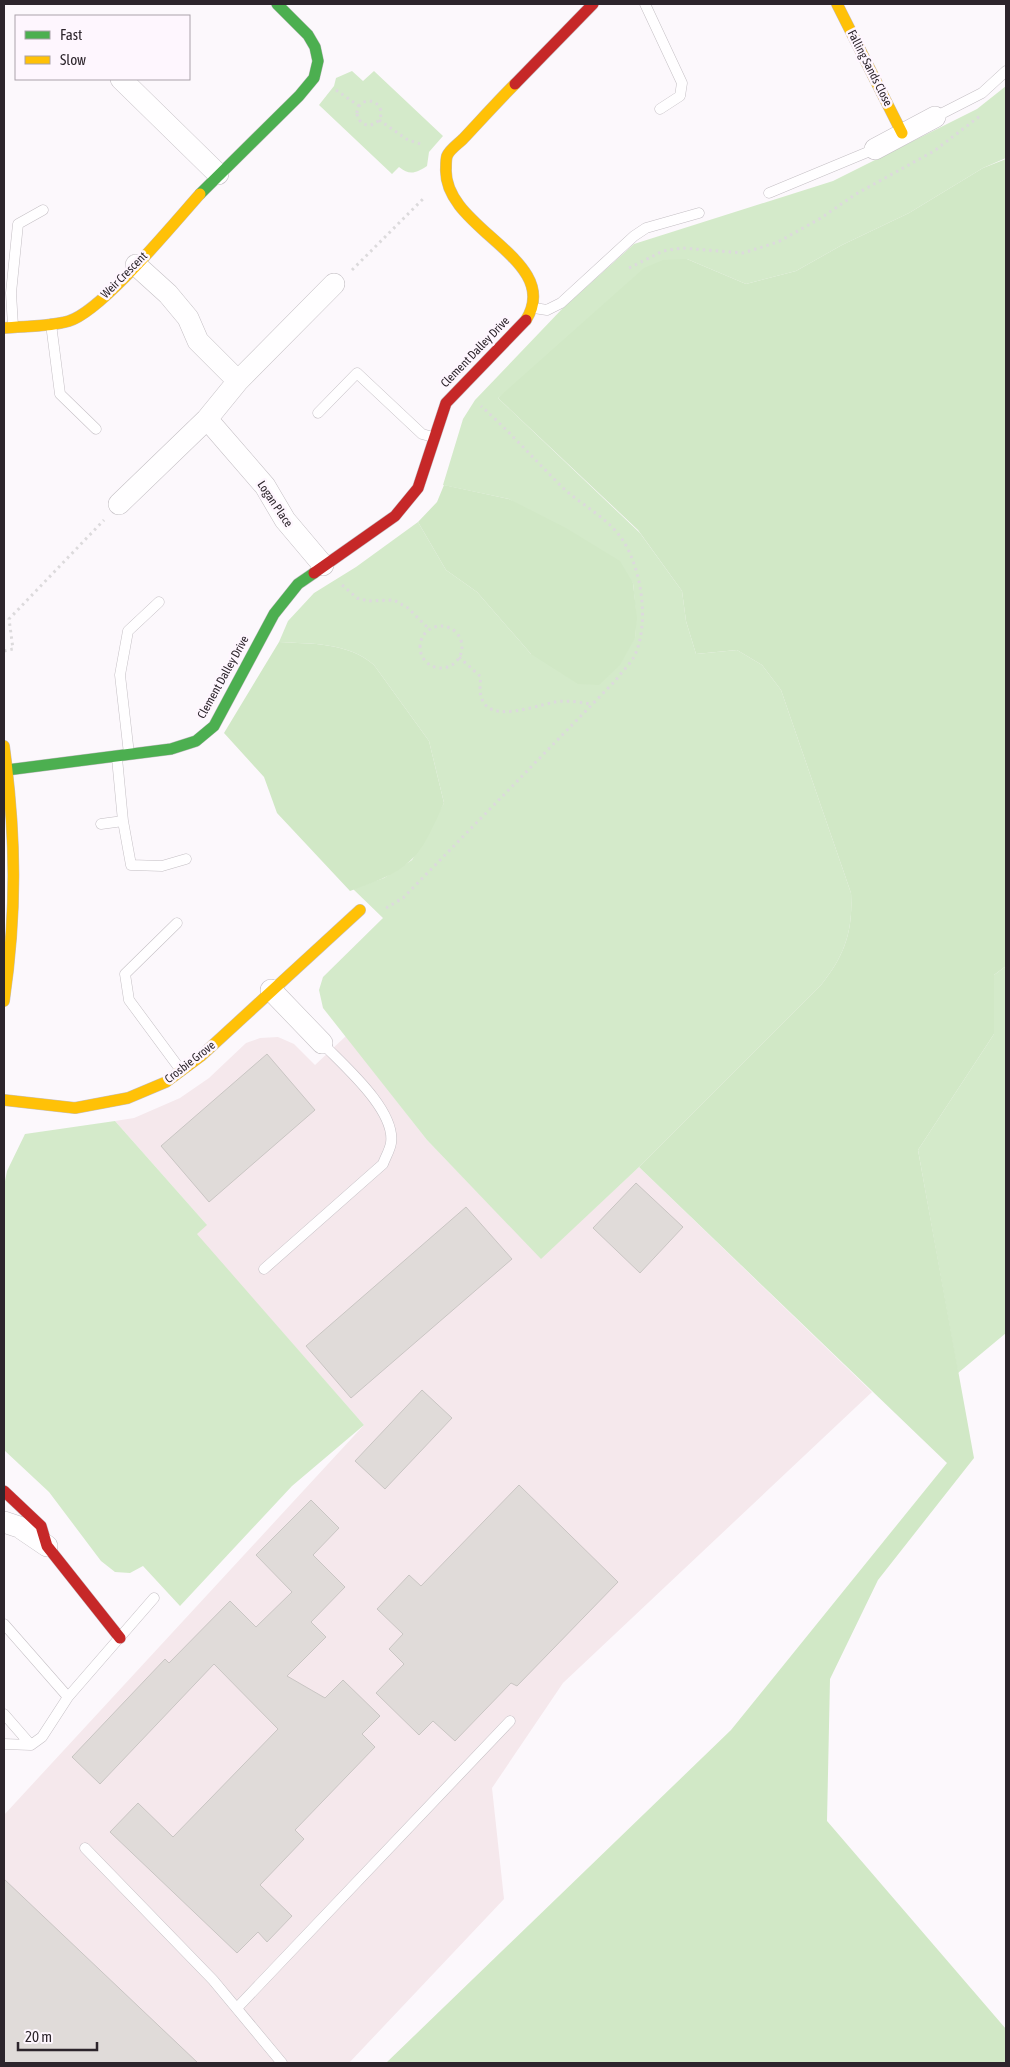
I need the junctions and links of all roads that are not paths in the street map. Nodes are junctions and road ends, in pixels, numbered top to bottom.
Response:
1 (277, 4) edge
2 (594, 4) edge
3 (645, 4) edge
4 (837, 4) edge
5 (1006, 71) edge
6 (122, 80) edge
7 (660, 110) dead end
8 (935, 117) joint
9 (902, 133) junction
10 (875, 149) joint
11 (218, 174) junction
12 (769, 193) dead end
13 (43, 210) dead end
14 (699, 213) dead end
15 (136, 265) junction
16 (334, 284) road end
17 (534, 308) junction
18 (51, 322) junction
19 (8, 327) edge
20 (238, 381) junction
21 (318, 413) dead end
22 (207, 420) junction
23 (96, 429) dead end
24 (434, 438) junction
25 (119, 504) road end
26 (323, 565) junction
27 (159, 602) dead end
28 (4, 746) edge
29 (129, 754) junction
30 (117, 756) junction
31 (7, 770) junction
32 (123, 820) junction
33 (101, 824) dead end
34 (186, 859) dead end
35 (360, 910) road end
36 (9, 915) edge
37 (177, 923) dead end
38 (271, 990) junction
39 (4, 1001) edge
40 (322, 1043) joint
41 (182, 1071) junction
42 (4, 1100) edge
43 (264, 1269) dead end
44 (4, 1491) edge
45 (4, 1522) edge
46 (47, 1546) junction
47 (154, 1598) dead end
48 (4, 1624) edge
49 (120, 1638) junction
50 (68, 1697) junction
51 (4, 1714) edge
52 (510, 1721) dead end
53 (4, 1744) edge
54 (31, 1745) junction
55 (85, 1848) dead end
56 (236, 2008) junction
57 (282, 2063) edge

1 - 11 street, Weir Crescent
2 - 17 street
3 - 7 lane
4 - 9 street, Falling Sands Close
5 - 8 lane
6 - 11 street
8 - 9 street
9 - 10 street
10 - 12 lane
11 - 15 street, Weir Crescent
13 - 19 lane
14 - 17 lane
15 - 18 street, Weir Crescent
15 - 20 street
16 - 20 street
17 - 24 street, Clement Dalley Drive
18 - 19 street, Weir Crescent
18 - 23 lane
20 - 22 street
21 - 24 lane
22 - 25 street
22 - 26 street, Logan Place
24 - 26 street, Clement Dalley Drive
26 - 29 street, Clement Dalley Drive
27 - 29 lane
28 - 31 street
29 - 30 street, Clement Dalley Drive
30 - 31 street, Clement Dalley Drive
30 - 32 lane
31 - 36 street
32 - 33 lane
32 - 34 lane
35 - 38 street, Crosbie Grove
36 - 39 street
37 - 41 lane
38 - 40 street
38 - 41 street, Crosbie Grove
40 - 43 lane
41 - 42 street, Crosbie Grove
44 - 46 street
45 - 46 street
46 - 49 street
47 - 49 lane
48 - 50 lane
49 - 50 lane
50 - 54 lane
51 - 54 lane
52 - 56 lane
53 - 54 lane
55 - 56 lane
56 - 57 lane

